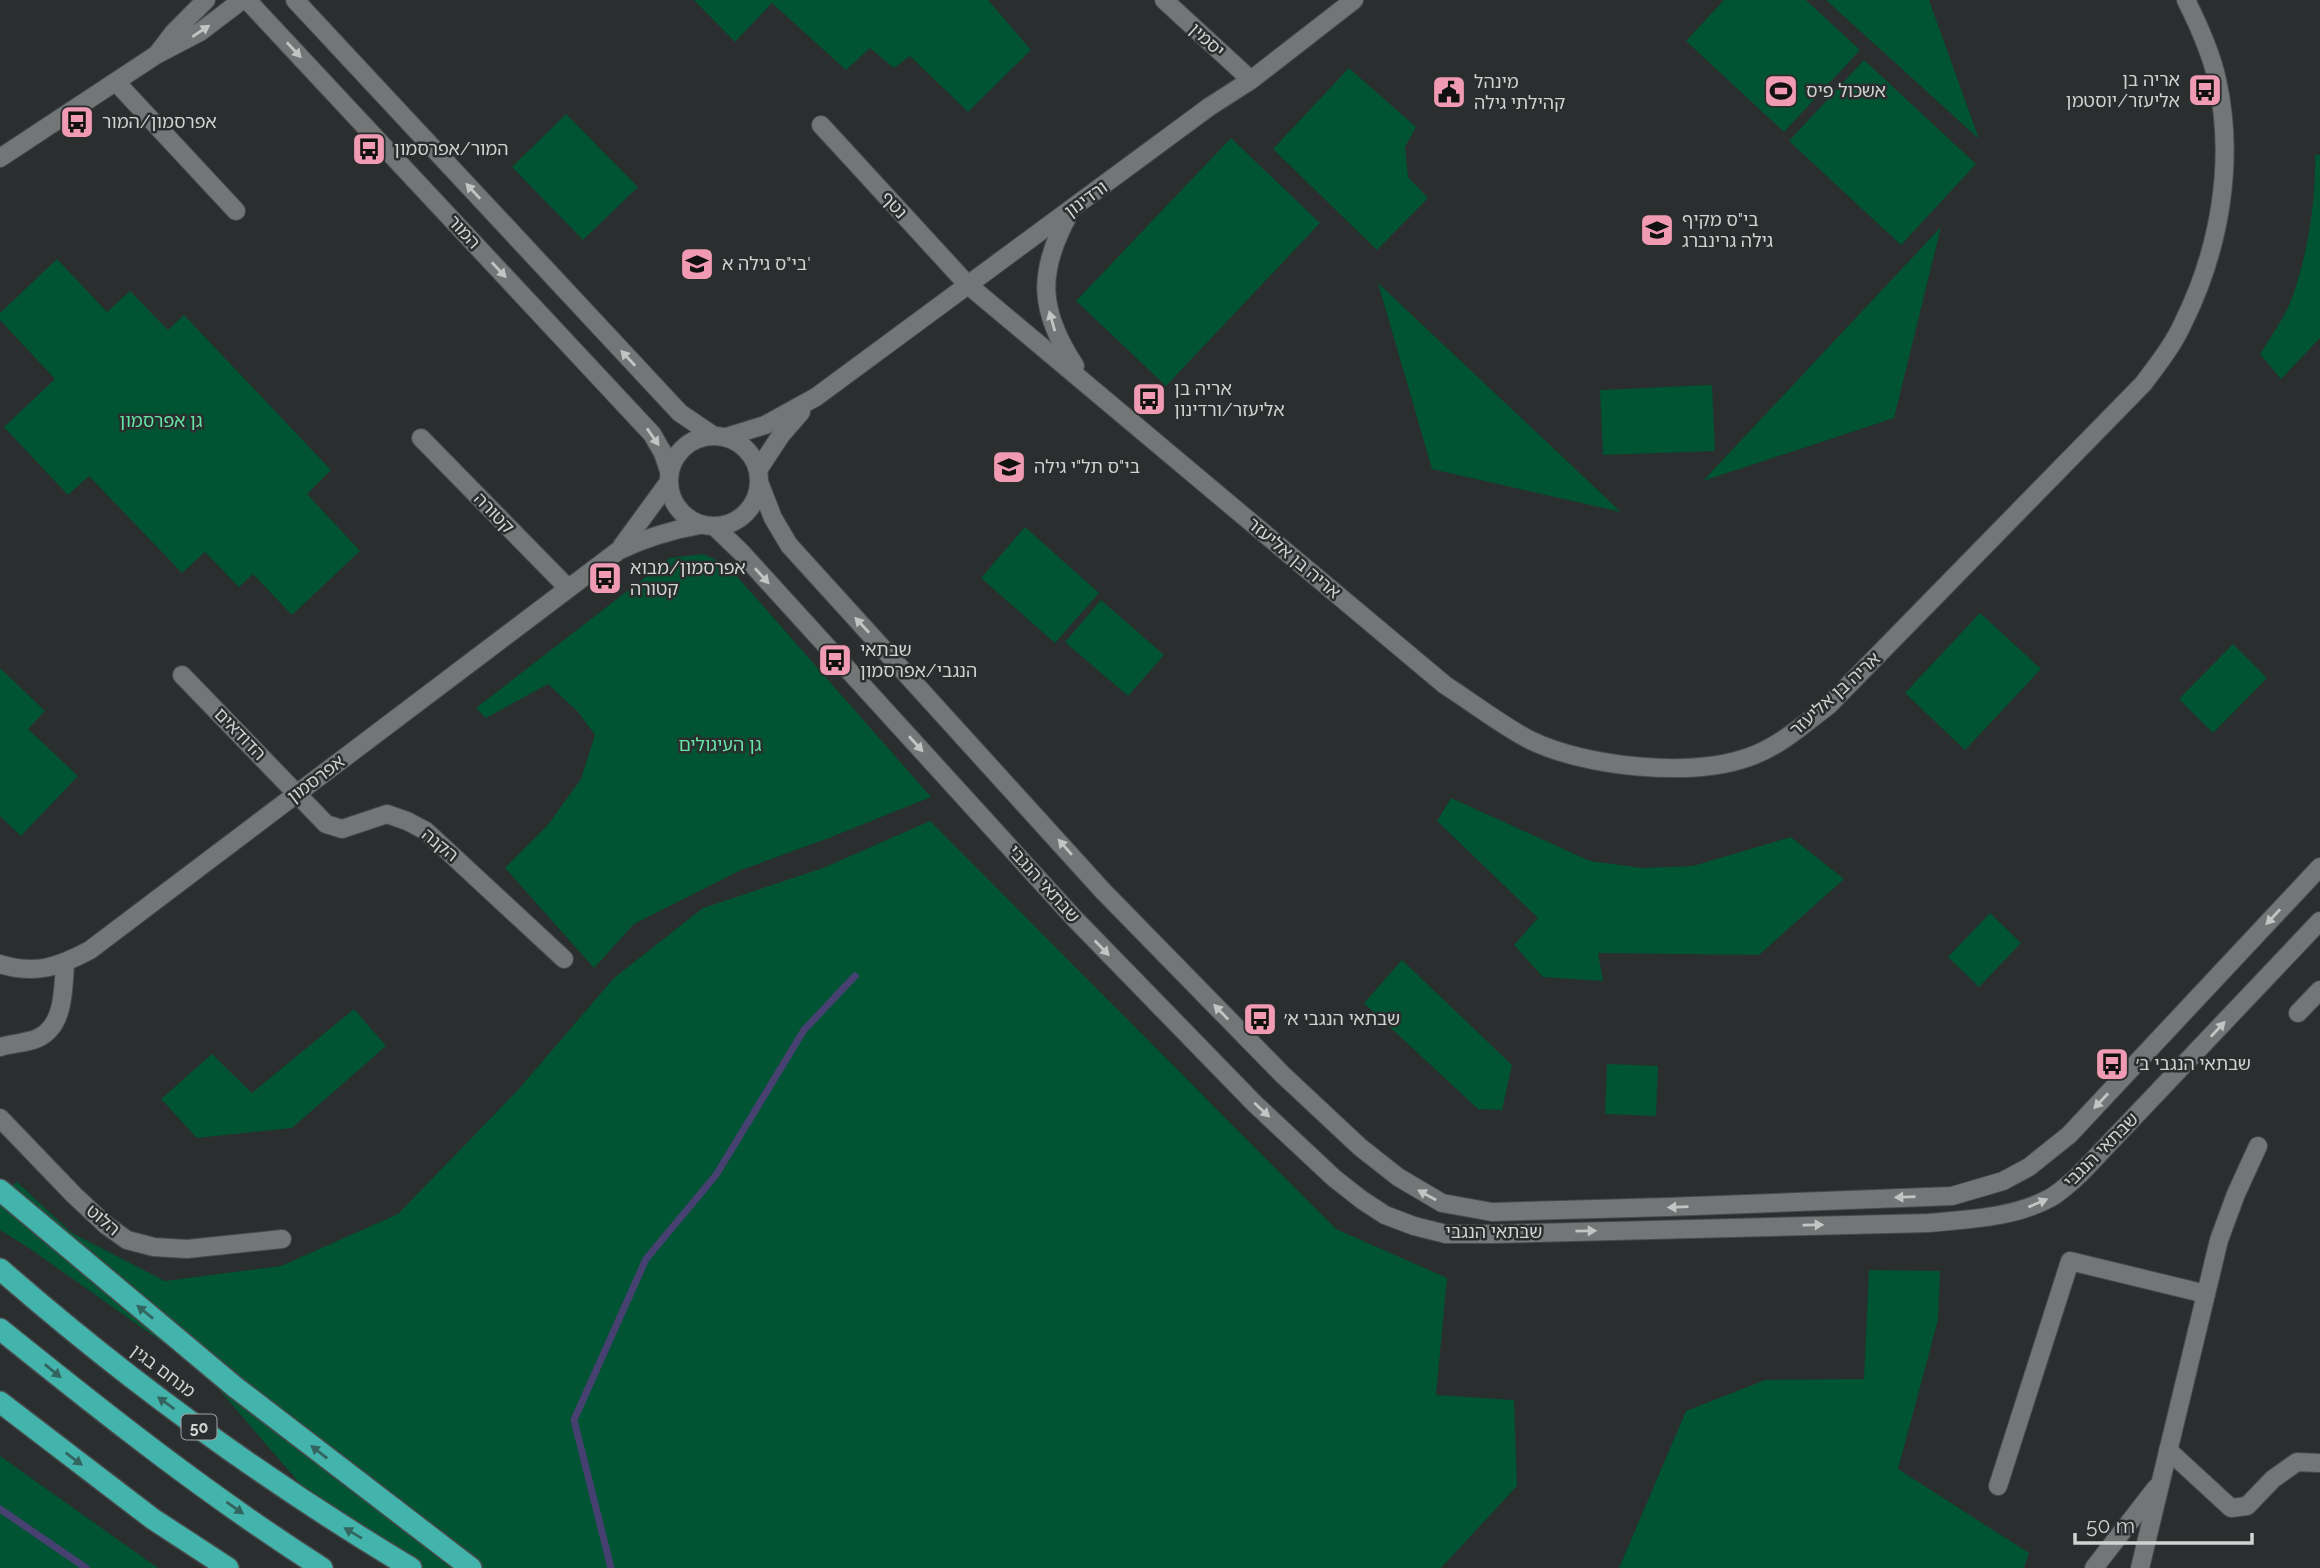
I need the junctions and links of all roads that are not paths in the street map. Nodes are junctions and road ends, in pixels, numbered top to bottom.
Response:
1 (206, 0) edge
2 (242, 0) edge
3 (247, 0) edge
4 (295, 0) edge
5 (1164, 0) edge
6 (1354, 0) edge
7 (2186, 0) edge
8 (193, 7) edge
9 (156, 55) junction
10 (1251, 80) junction
11 (116, 82) junction
12 (821, 125) dead end
13 (0, 158) edge
14 (1072, 210) junction
15 (236, 211) dead end
16 (967, 284) junction
17 (1084, 380) junction
18 (816, 397) junction
19 (720, 436) junction
20 (421, 438) dead end
21 (759, 476) junction
22 (669, 477) junction
23 (708, 526) junction
24 (618, 551) junction
25 (568, 588) junction
26 (182, 675) dead end
27 (298, 793) junction
28 (2320, 867) edge
29 (2320, 920) edge
30 (564, 959) dead end
31 (65, 963) junction
32 (0, 964) edge
33 (2320, 990) edge
34 (2298, 1013) dead end
35 (0, 1047) edge
36 (0, 1118) edge
37 (2258, 1146) dead end
38 (0, 1190) edge
39 (282, 1239) dead end
40 (0, 1269) edge
41 (2206, 1294) junction
42 (0, 1328) edge
43 (0, 1402) edge
44 (2168, 1450) junction
45 (2320, 1463) edge
46 (2161, 1482) junction
47 (1998, 1486) dead end
48 (228, 1568) edge
49 (322, 1568) edge
50 (411, 1568) edge
51 (471, 1568) edge
52 (2094, 1568) edge
53 (2140, 1568) edge

1 - 8 street
9 -> 2 street
3 -> 22 street, המור
19 -> 4 street, המור
5 - 10 street, יסמין
6 - 10 street, ורדינון
7 - 17 street, אריה בן אליעזר
8 - 9 street
9 - 11 street
10 - 14 street, ורדינון
11 - 13 street
11 - 15 street
12 - 16 street, נטף
14 - 16 street, ורדינון
17 -> 14 street
16 - 17 street, אריה בן אליעזר
16 - 18 street, ורדינון
18 - 19 street, ורדינון
18 - 21 street, ורדינון
19 - 21 street
19 - 22 street
20 - 25 street, קטורה
21 - 23 street
28 -> 21 street, שבתאי הנגבי
22 - 23 street
22 - 24 street, אפרסמון
23 - 24 street, אפרסמון
23 -> 29 street, שבתאי הנגבי
24 - 25 street, אפרסמון
25 - 27 street, אפרסמון
26 - 27 street, הדודאים
27 - 30 street, הקנה
27 - 31 street, אפרסמון
31 - 32 street, אפרסמון
31 - 35 street
33 - 34 street
36 - 39 street, הלוט
37 - 41 street
51 -> 38 highway
50 -> 40 highway, מנחם בגין / 50
41 - 44 street
41 - 47 street
42 -> 49 highway, 50
43 -> 48 highway
44 - 45 street
44 - 46 street
46 - 52 street
46 - 53 street

